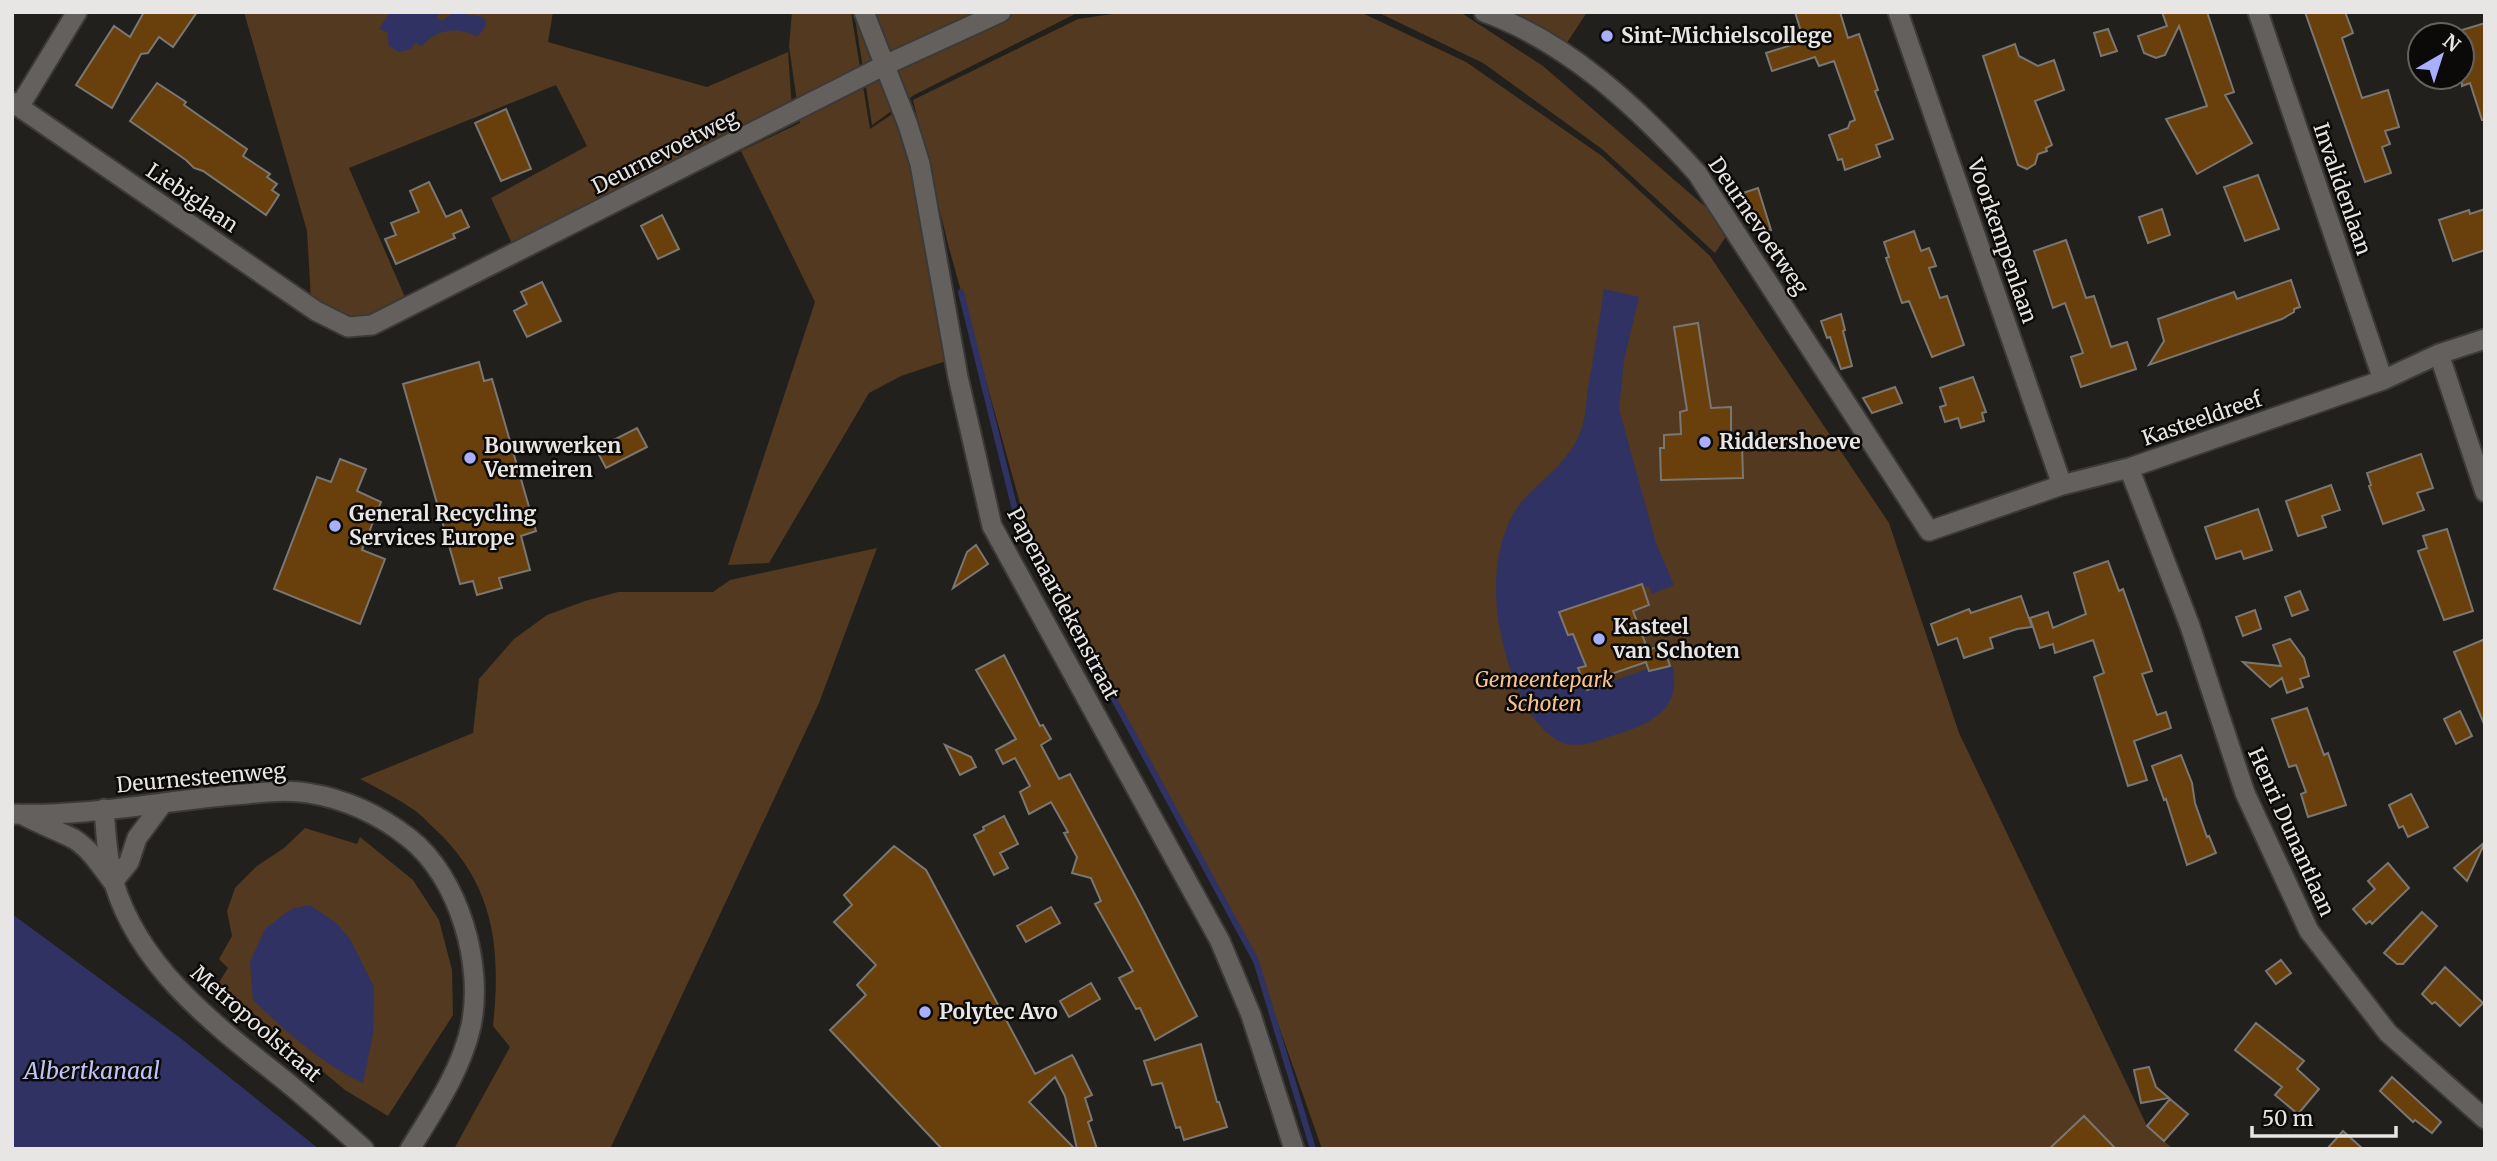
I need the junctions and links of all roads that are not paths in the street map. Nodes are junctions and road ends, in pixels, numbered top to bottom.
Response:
1 (77, 12) edge
2 (864, 12) edge
3 (1001, 12) edge
4 (1484, 12) edge
5 (1898, 12) edge
6 (2258, 12) edge
7 (883, 65) junction
8 (16, 105) edge
9 (348, 327) joint
10 (2485, 339) edge
11 (2439, 354) junction
12 (2383, 380) junction
13 (2129, 468) junction
14 (2062, 485) junction
15 (2485, 492) edge
16 (1929, 531) joint
17 (163, 803) junction
18 (104, 809) junction
19 (17, 814) edge
20 (113, 882) junction
21 (2485, 1119) edge
22 (413, 1144) edge
23 (364, 1149) edge
24 (1294, 1149) edge

1 - 8 street
2 - 7 street, Papenaardekenstraat
3 - 7 street, Deurnevoetweg
4 - 16 street, Deurnevoetweg
5 - 14 street, Voorkempenlaan
6 - 12 street, Invalidenlaan
7 - 9 street, Deurnevoetweg
7 - 24 street, Papenaardekenstraat
8 - 9 street, Liebiglaan
10 - 11 street, Kasteeldreef
11 - 12 street, Kasteeldreef
11 - 15 street
12 - 13 street, Kasteeldreef
13 - 14 street, Kasteeldreef
13 - 21 street, Henri Dunantlaan
14 - 16 street, Kasteeldreef
17 - 18 street, Deurnesteenweg
17 - 20 street
17 - 22 street, Deurnesteenweg
18 - 19 street
18 - 20 street, Metropoolstraat
19 - 20 street
20 - 23 street, Metropoolstraat

